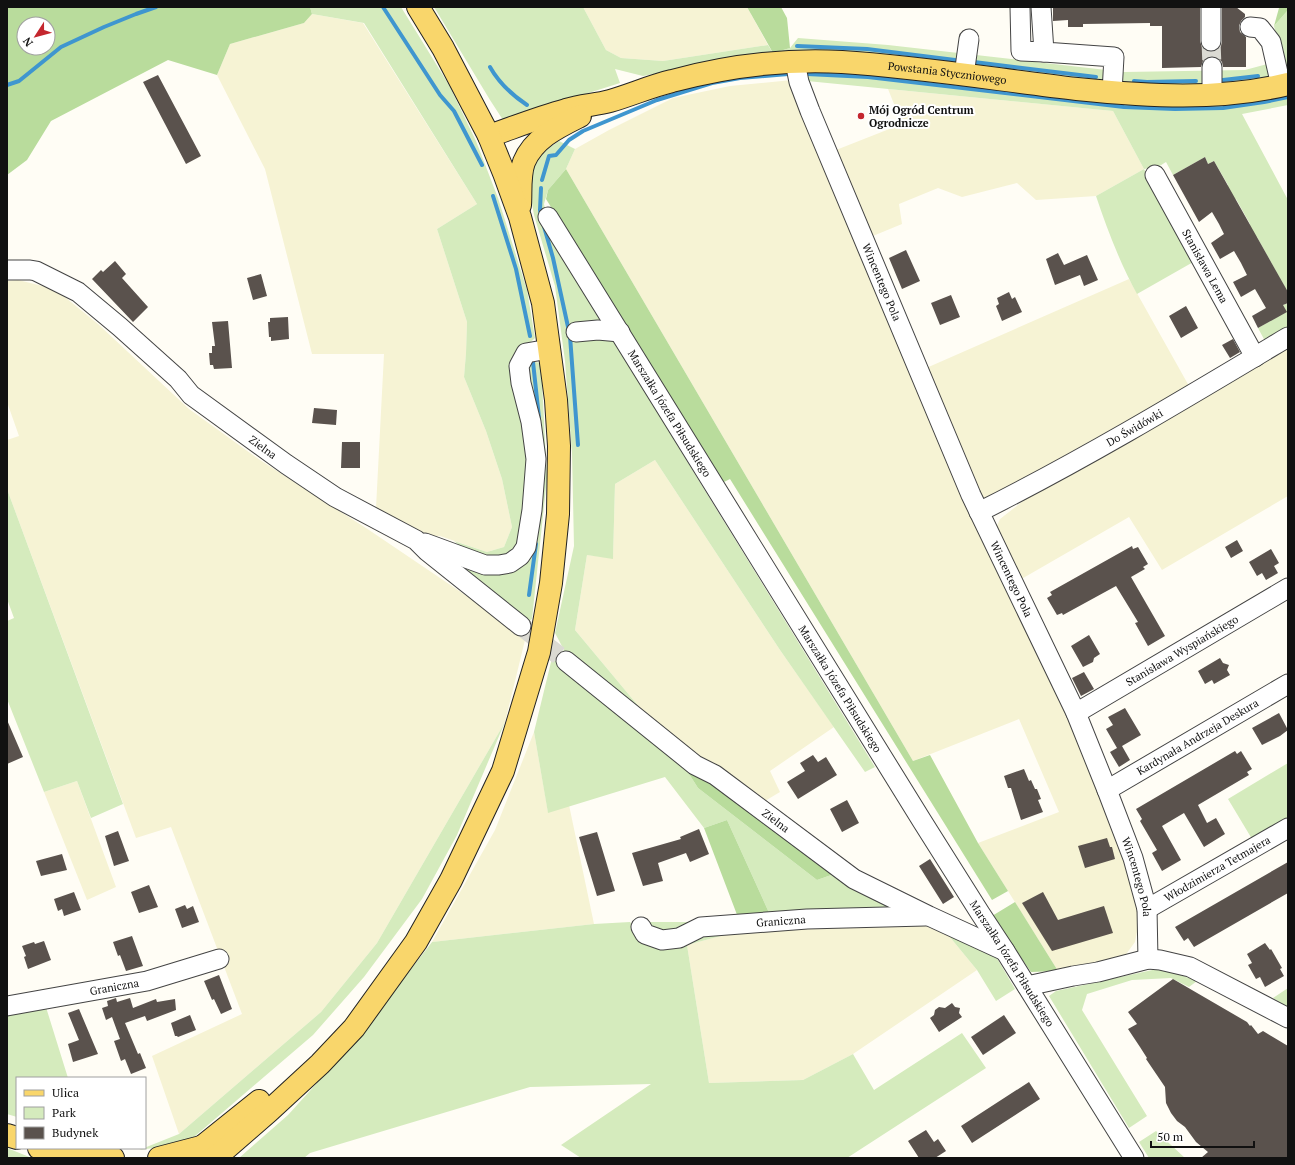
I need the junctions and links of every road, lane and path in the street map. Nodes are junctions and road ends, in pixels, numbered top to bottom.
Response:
1 (418, 7) edge
2 (1020, 7) edge
3 (1041, 7) edge
4 (1211, 7) edge
5 (1250, 26) dead end
6 (969, 39) dead end
7 (1211, 41) tunnel mouth
8 (1044, 52) junction
9 (795, 62) junction
10 (1212, 67) tunnel mouth
11 (964, 75) junction
12 (1284, 85) edge
13 (1112, 92) junction
14 (1212, 94) junction
15 (609, 101) junction
16 (489, 136) junction
17 (1155, 175) dead end
18 (520, 217) junction
19 (548, 217) dead end
20 (8, 270) edge
21 (576, 332) dead end
22 (620, 332) junction
23 (1288, 337) edge
24 (549, 349) junction
25 (1254, 357) junction
26 (979, 512) junction
27 (416, 540) junction
28 (1288, 588) edge
29 (521, 626) tunnel mouth
30 (566, 661) tunnel mouth
31 (1288, 684) edge
32 (1076, 713) junction
33 (1107, 790) junction
34 (1288, 828) edge
35 (1148, 909) junction
36 (928, 916) junction
37 (641, 927) dead end
38 (1006, 951) junction
39 (219, 959) dead end
40 (1148, 959) junction
41 (1027, 986) junction
42 (7, 1006) edge
43 (1286, 1016) edge
44 (41, 1149) edge
45 (71, 1149) edge
46 (212, 1153) edge
47 (62, 1158) edge
48 (113, 1158) edge
49 (159, 1158) edge
50 (1134, 1158) edge

1 - 16 main road
2 - 8 street
3 - 8 street
4 - 7 street
5 - 12 street
6 - 11 street
8 - 13 street
9 - 11 main road, Powstania Styczniowego
9 - 15 main road, Powstania Styczniowego
9 - 26 street, Wincentego Pola
10 - 14 street
11 - 13 main road, Powstania Styczniowego
12 - 14 main road, Powstania Styczniowego
13 - 14 main road, Powstania Styczniowego
15 - 16 main road, Powstania Styczniowego
15 - 18 main road, Powstania Styczniowego
16 - 18 main road
17 - 25 street, Stanisława Lema
18 - 24 main road
19 - 22 street, Marszałka Józefa Piłsudskiego
20 - 27 street, Zielna
21 - 22 street
22 - 38 street, Marszałka Józefa Piłsudskiego
23 - 25 street, Do Świdówki
24 - 27 street
24 - 46 main road
25 - 26 street, Do Świdówki
26 - 32 street, Wincentego Pola
27 - 29 street, Zielna
28 - 32 street, Stanisława Wyspiańskiego
30 - 36 street, Zielna
31 - 33 street, Kardynała Andrzeja Deskura
32 - 33 street, Wincentego Pola
33 - 35 street, Wincentego Pola
34 - 35 street, Włodzimierza Tetmajera
35 - 40 street, Wincentego Pola
36 - 37 street, Graniczna
36 - 38 street, Zielna
38 - 41 street, Marszałka Józefa Piłsudskiego
39 - 42 street, Graniczna
40 - 41 street
40 - 43 street
41 - 50 street, Marszałka Józefa Piłsudskiego
44 - 47 main road
45 - 48 main road
46 - 49 main road

